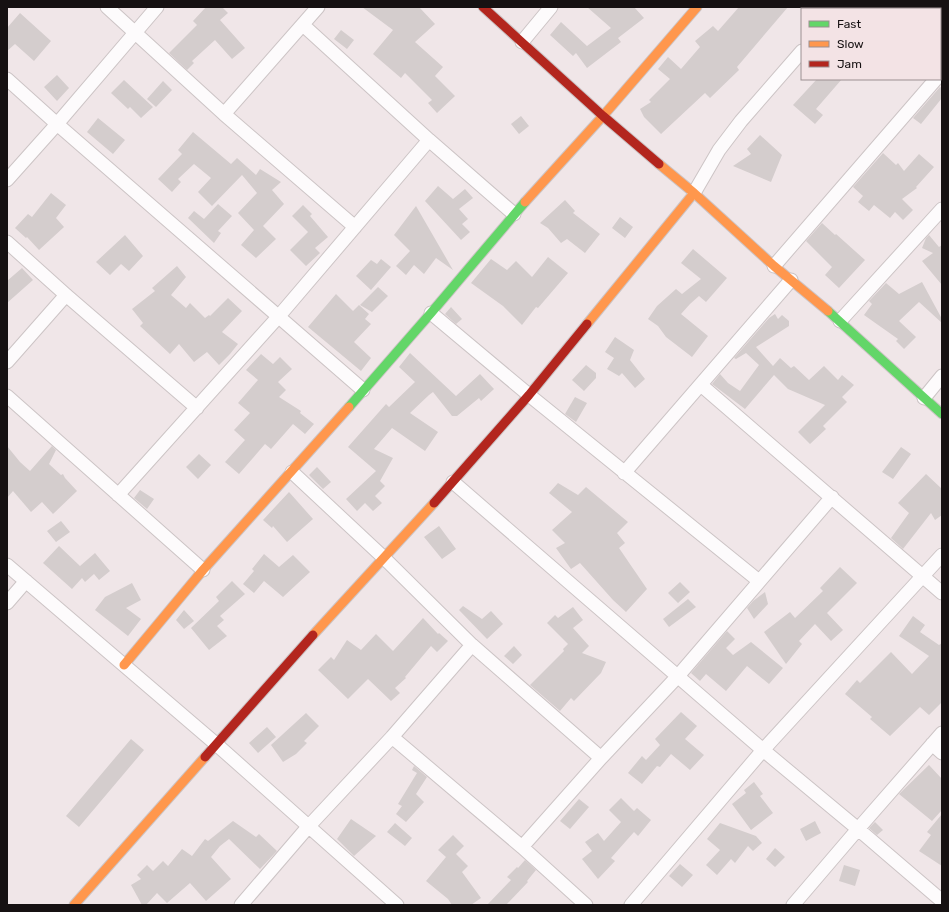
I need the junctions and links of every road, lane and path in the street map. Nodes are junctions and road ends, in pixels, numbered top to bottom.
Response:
1 (106, 7) edge
2 (157, 7) edge
3 (318, 7) edge
4 (483, 7) edge
5 (551, 7) edge
6 (698, 7) edge
7 (303, 25) junction
8 (135, 32) junction
9 (522, 42) junction
10 (801, 52) edge
11 (7, 79) edge
12 (935, 80) edge
13 (224, 114) junction
14 (603, 116) junction
15 (57, 124) junction
16 (429, 140) junction
17 (7, 180) edge
18 (694, 193) junction
19 (942, 209) edge
20 (514, 214) junction
21 (355, 227) junction
22 (7, 242) edge
23 (774, 266) junction
24 (791, 280) junction
25 (66, 295) junction
26 (431, 312) junction
27 (279, 316) junction
28 (840, 321) junction
29 (7, 362) edge
30 (942, 376) edge
31 (701, 385) junction
32 (363, 390) junction
33 (529, 395) junction
34 (7, 396) edge
35 (924, 398) junction
36 (197, 408) junction
37 (942, 414) edge
38 (292, 472) junction
39 (624, 473) junction
40 (453, 482) junction
41 (118, 495) junction
42 (832, 497) junction
43 (942, 555) edge
44 (383, 557) junction
45 (7, 565) edge
46 (203, 570) junction
47 (923, 576) junction
48 (26, 581) junction
49 (758, 581) junction
50 (942, 593) edge
51 (7, 603) edge
52 (472, 645) junction
53 (124, 665) junction
54 (678, 676) junction
55 (942, 733) edge
56 (392, 737) junction
57 (216, 744) junction
58 (932, 744) junction
59 (762, 750) junction
60 (942, 753) edge
61 (601, 758) junction
62 (308, 827) junction
63 (858, 829) junction
64 (522, 846) junction
65 (942, 901) edge
66 (395, 904) edge
67 (74, 905) edge
68 (241, 905) edge
69 (586, 905) edge
70 (631, 905) edge
71 (793, 905) edge

1 - 8 street
2 - 8 street
3 - 7 street
4 - 9 street
5 - 9 street
6 - 14 street
7 - 13 street
7 - 16 street
8 - 13 street
8 - 15 street
9 - 14 street
10 - 18 street
11 - 15 street
12 - 23 street
13 - 21 street
14 - 18 street
14 - 20 street
15 - 17 street
15 - 27 street
16 - 20 street
16 - 21 street
18 - 23 street
18 - 33 street
19 - 28 street
20 - 26 street
21 - 27 street
22 - 25 street
23 - 24 street
24 - 28 street
24 - 31 street
25 - 29 street
25 - 36 street
26 - 32 street
26 - 33 street
27 - 32 street
27 - 36 street
28 - 35 street
30 - 35 street
31 - 39 street
31 - 42 street
32 - 38 street
33 - 39 street
33 - 40 street
34 - 41 street
35 - 37 street
36 - 41 street
38 - 44 street
38 - 46 street
39 - 49 street
40 - 44 street
40 - 54 street
41 - 46 street
42 - 47 street
42 - 49 street
43 - 47 street
44 - 52 street
44 - 57 street
45 - 48 street
46 - 53 street
47 - 50 street
47 - 59 street
48 - 51 street
48 - 53 street
49 - 54 street
52 - 56 street
52 - 61 street
53 - 57 street
54 - 59 street
54 - 61 street
55 - 58 street
56 - 62 street
56 - 64 street
57 - 62 street
57 - 67 street
58 - 60 street
58 - 63 street
59 - 63 street
59 - 70 street
61 - 64 street
62 - 66 street
62 - 68 street
63 - 65 street
63 - 71 street
64 - 69 street

